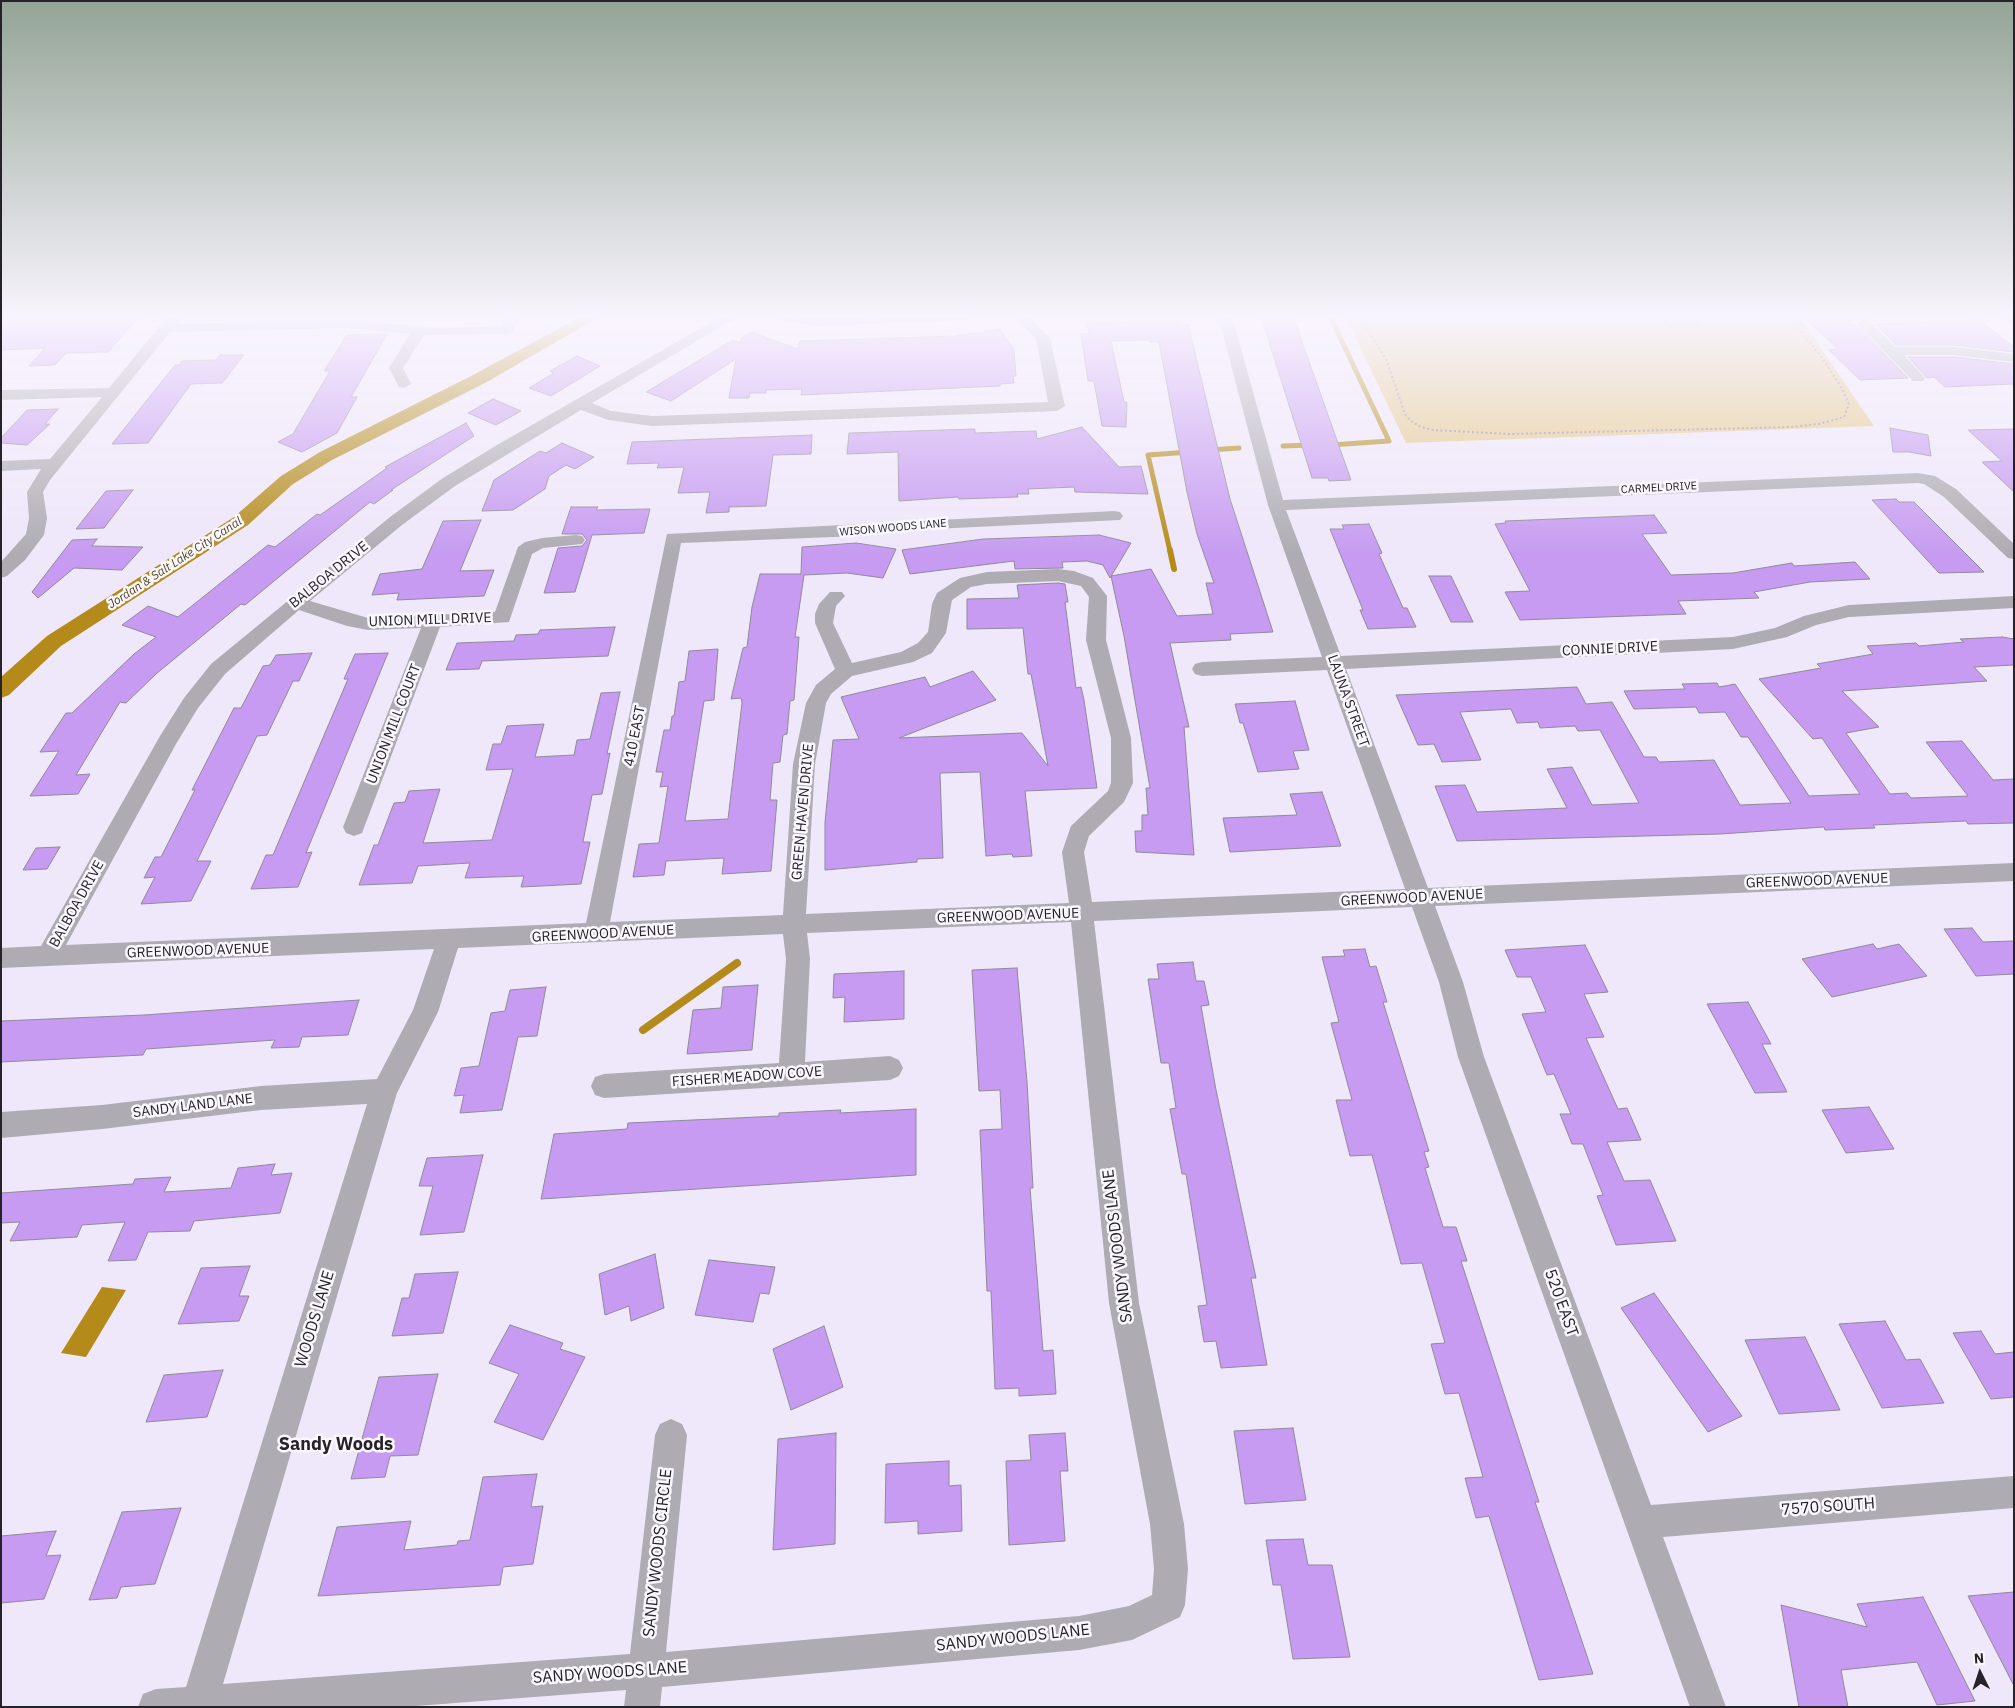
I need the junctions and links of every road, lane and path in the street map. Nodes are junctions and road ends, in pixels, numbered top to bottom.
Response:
1 (110, 396) edge
2 (594, 396) edge
3 (1055, 396) edge
4 (1247, 396) edge
5 (1399, 396) edge
6 (1845, 396) edge
7 (580, 404) junction
8 (54, 464) junction
9 (1, 466) edge
10 (1276, 505) junction
11 (1114, 516) dead end
12 (672, 538) joint
13 (576, 540) dead end
14 (2014, 554) edge
15 (1, 572) edge
16 (836, 596) dead end
17 (2014, 602) edge
18 (296, 603) junction
19 (433, 621) junction
20 (1334, 662) junction
21 (1202, 669) dead end
22 (846, 671) junction
23 (354, 827) dead end
24 (2014, 872) edge
25 (1420, 898) junction
26 (1082, 913) junction
27 (794, 925) junction
28 (596, 934) junction
29 (449, 941) junction
30 (48, 956) junction
31 (1, 958) edge
32 (890, 1068) dead end
33 (791, 1075) junction
34 (604, 1086) dead end
35 (386, 1091) junction
36 (1, 1125) edge
37 (671, 1435) dead end
38 (2014, 1492) edge
39 (1642, 1522) junction
40 (646, 1671) junction
41 (198, 1703) junction
42 (156, 1707) edge
43 (642, 1707) edge
44 (1708, 1707) edge

1 - 8 street
2 - 7 street, BALBOA DRIVE
3 - 7 street
4 - 10 street, LAUNA STREET
5 - 6 path
7 - 18 street, BALBOA DRIVE
8 - 9 street
8 - 15 street
10 - 14 street, CARMEL DRIVE
10 - 20 street, LAUNA STREET
11 - 12 street, WISON WOODS LANE
12 - 28 street, 410 EAST
13 - 19 street, UNION MILL DRIVE
16 - 22 street
17 - 20 street, CONNIE DRIVE
18 - 19 street, UNION MILL DRIVE
18 - 30 street, BALBOA DRIVE
19 - 23 street, UNION MILL COURT
20 - 21 street, CONNIE DRIVE
20 - 25 street, LAUNA STREET
22 - 26 street, GREEN HAVEN DRIVE
22 - 27 street, GREEN HAVEN DRIVE
24 - 25 street, GREENWOOD AVENUE
25 - 26 street, GREENWOOD AVENUE
25 - 39 street, 520 EAST
26 - 27 street, GREENWOOD AVENUE
26 - 40 street, SANDY WOODS LANE
27 - 28 street, GREENWOOD AVENUE
27 - 33 street, GREEN HAVEN DRIVE
28 - 29 street, GREENWOOD AVENUE
29 - 30 street, GREENWOOD AVENUE
29 - 35 street, WOODS LANE
30 - 31 street, GREENWOOD AVENUE
32 - 33 street, FISHER MEADOW COVE
33 - 34 street, FISHER MEADOW COVE
35 - 36 street, SANDY LAND LANE
35 - 41 street, WOODS LANE
37 - 40 street, SANDY WOODS CIRCLE
38 - 39 street, 7570 SOUTH
39 - 44 street, 520 EAST
40 - 41 street, SANDY WOODS LANE
40 - 43 street, SANDY WOODS CIRCLE
41 - 42 street, SANDY WOODS LANE

